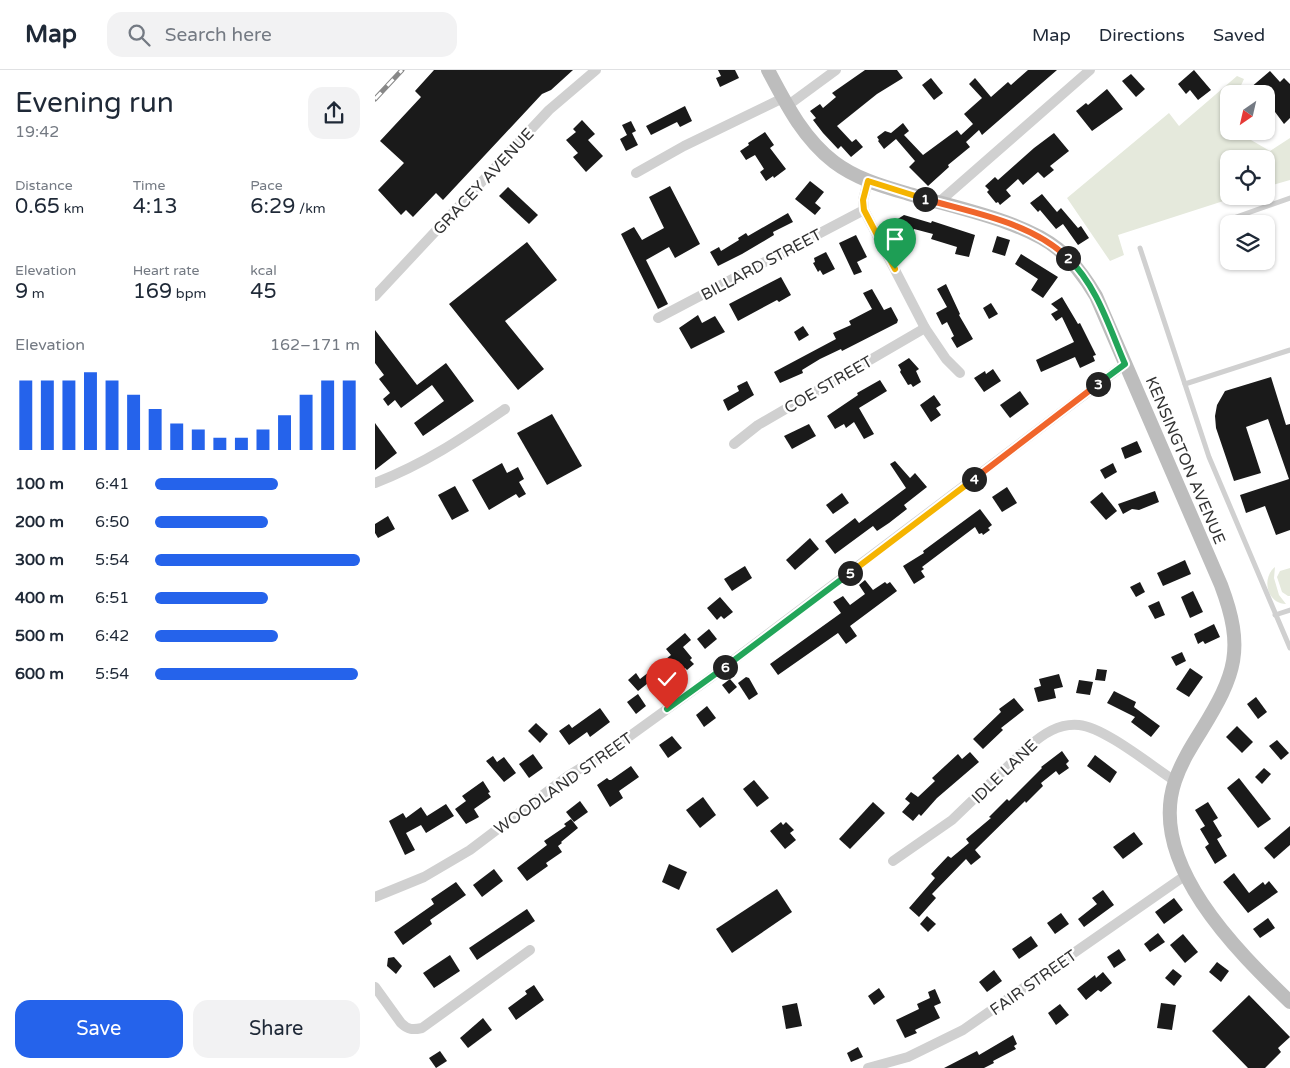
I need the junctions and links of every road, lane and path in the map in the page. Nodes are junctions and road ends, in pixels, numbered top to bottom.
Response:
1 (596, 70) edge
2 (768, 70) edge
3 (835, 70) edge
4 (1090, 70) edge
5 (785, 102) junction
6 (636, 173) dead end
7 (868, 181) junction
8 (1290, 198) edge
9 (938, 203) junction
10 (864, 210) junction
11 (1242, 215) edge
12 (1140, 248) dead end
13 (375, 296) edge
14 (658, 318) dead end
15 (925, 328) junction
16 (1290, 350) edge
17 (1125, 364) junction
18 (960, 373) dead end
19 (1185, 384) junction
20 (505, 409) dead end
21 (734, 444) dead end
22 (375, 483) edge
23 (1290, 610) edge
24 (1275, 615) junction
25 (1290, 648) edge
26 (1175, 781) junction
27 (893, 861) dead end
28 (1186, 875) junction
29 (375, 897) edge
30 (530, 950) dead end
31 (375, 987) edge
32 (1290, 1002) edge
33 (868, 1068) edge

1 - 13 street, GRACEY AVENUE
2 - 5 main road, KENSINGTON AVENUE
3 - 5 street
4 - 9 street
5 - 6 street
5 - 7 main road, KENSINGTON AVENUE
7 - 9 main road, KENSINGTON AVENUE
7 - 10 street
8 - 11 lane
9 - 17 main road, KENSINGTON AVENUE
10 - 14 street, BILLARD STREET
10 - 15 street
12 - 19 lane
15 - 18 street
15 - 21 street, COE STREET
16 - 19 lane
17 - 26 main road, KENSINGTON AVENUE
17 - 29 street, WOODLAND STREET
19 - 24 lane
20 - 22 street
23 - 24 lane
24 - 25 lane
26 - 27 street, IDLE LANE
26 - 28 main road, KENSINGTON AVENUE
28 - 32 main road, KENSINGTON AVENUE
28 - 33 street, FAIR STREET
30 - 31 street

